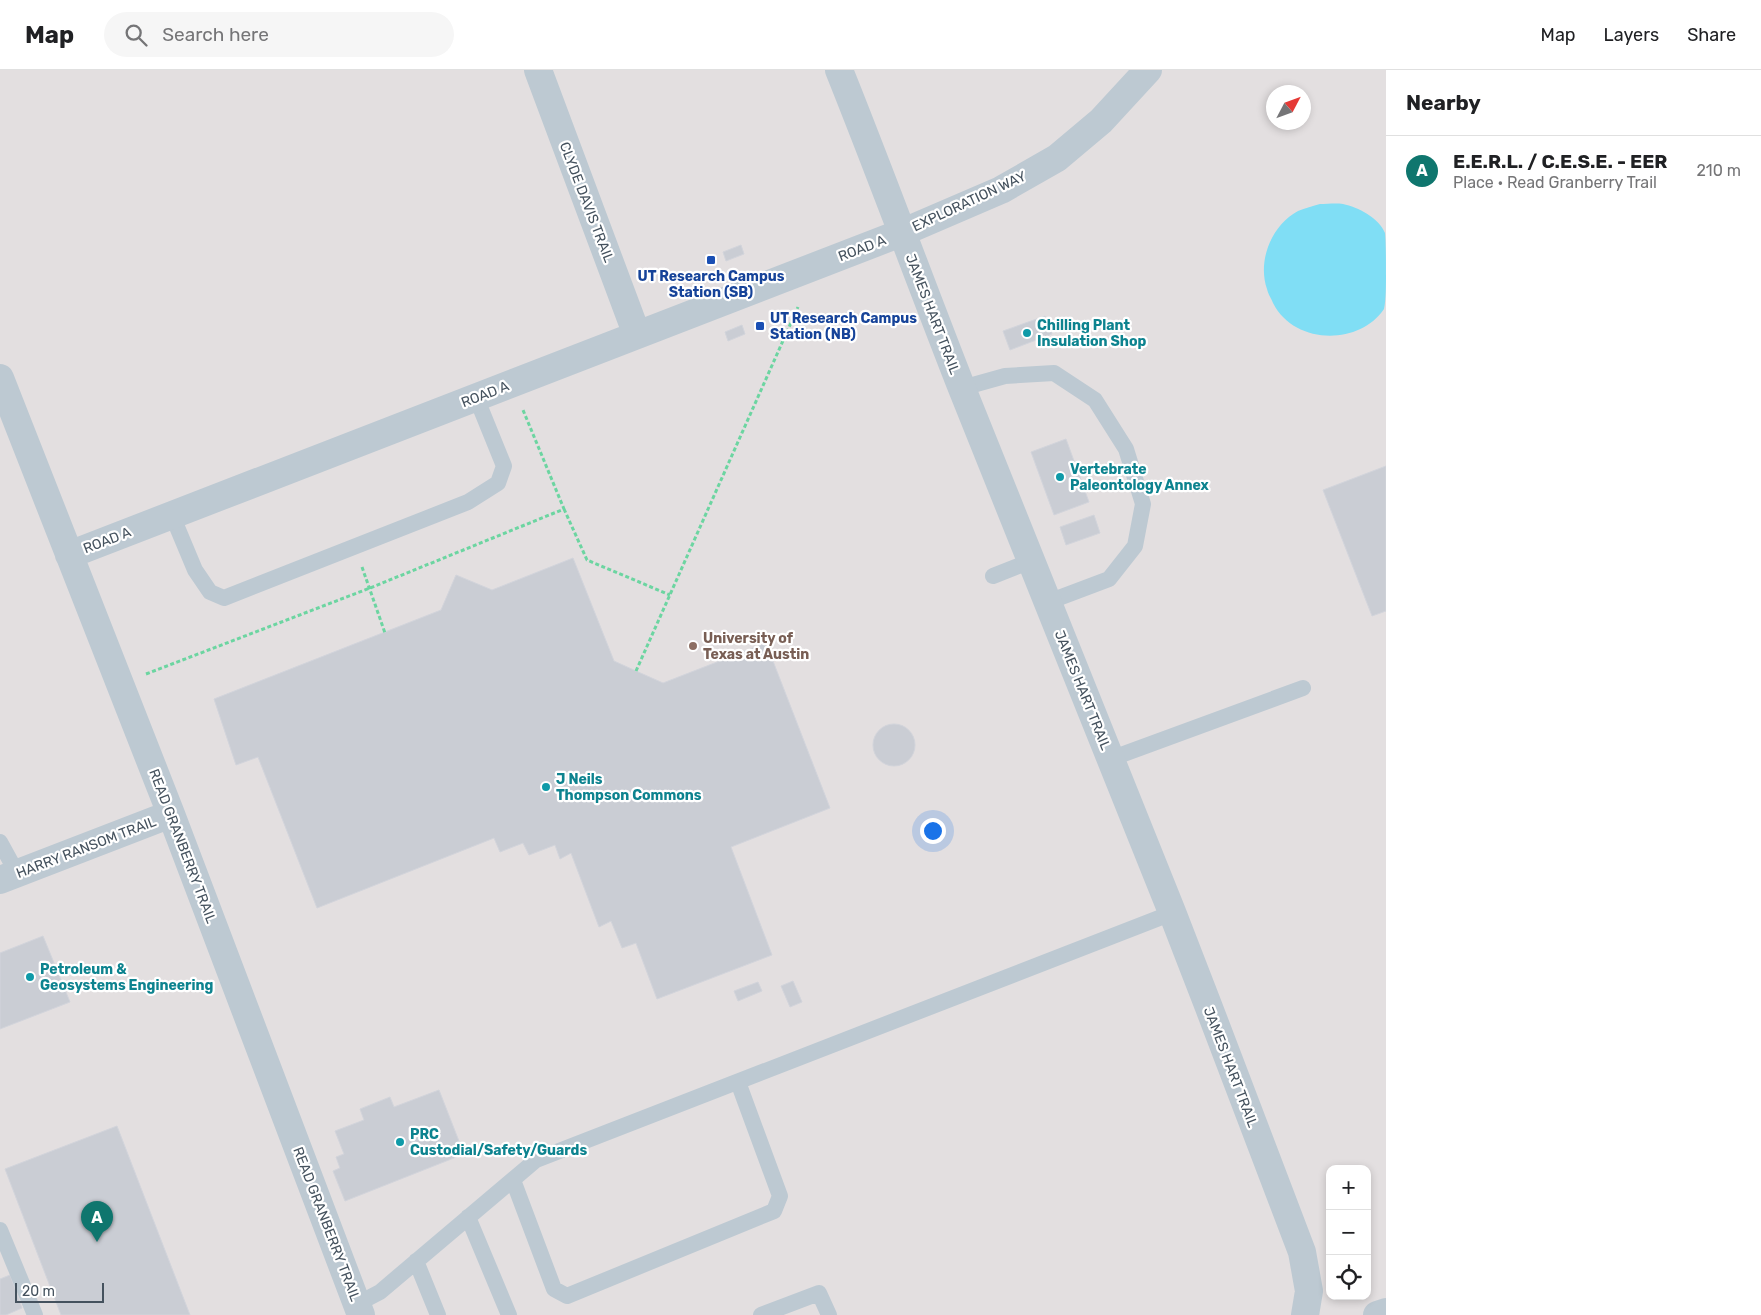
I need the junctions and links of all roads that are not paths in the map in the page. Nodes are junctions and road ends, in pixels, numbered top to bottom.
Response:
1 (538, 70) edge
2 (839, 70) edge
3 (1148, 70) edge
4 (901, 233) junction
5 (637, 334) junction
6 (0, 378) edge
7 (962, 388) junction
8 (476, 397) junction
9 (172, 515) junction
10 (69, 555) junction
11 (1031, 561) junction
12 (993, 576) dead end
13 (1048, 602) junction
14 (1303, 688) dead end
15 (1110, 759) junction
16 (171, 814) junction
17 (0, 842) edge
18 (8, 876) edge
19 (1172, 913) junction
20 (738, 1082) junction
21 (513, 1180) junction
22 (468, 1217) junction
23 (0, 1230) edge
24 (416, 1262) junction
25 (359, 1310) edge
26 (1386, 1312) edge
27 (35, 1315) edge
28 (438, 1315) edge
29 (509, 1315) edge
30 (762, 1315) edge
31 (829, 1315) edge
32 (1305, 1315) edge
33 (1378, 1315) edge

1 - 5 street, CLYDE DAVIS TRAIL
2 - 4 street, JAMES HART TRAIL
3 - 4 street, EXPLORATION WAY
4 - 5 street, ROAD A
4 - 7 street, JAMES HART TRAIL
5 - 8 street, ROAD A
6 - 10 street, READ GRANBERRY TRAIL
7 - 11 street, JAMES HART TRAIL
7 - 13 lane
8 - 9 street, ROAD A
8 - 9 lane
9 - 10 street, ROAD A
10 - 16 street, READ GRANBERRY TRAIL
11 - 12 lane
11 - 13 street, JAMES HART TRAIL
13 - 15 street, JAMES HART TRAIL
14 - 15 lane
15 - 19 street, JAMES HART TRAIL
16 - 18 street, HARRY RANSOM TRAIL
16 - 25 street, READ GRANBERRY TRAIL
17 - 18 lane
19 - 20 lane
19 - 32 street, JAMES HART TRAIL
20 - 21 lane
20 - 21 lane
21 - 22 lane
22 - 24 lane
22 - 29 lane
23 - 27 lane
24 - 25 lane
24 - 28 lane
26 - 33 street
30 - 31 lane

